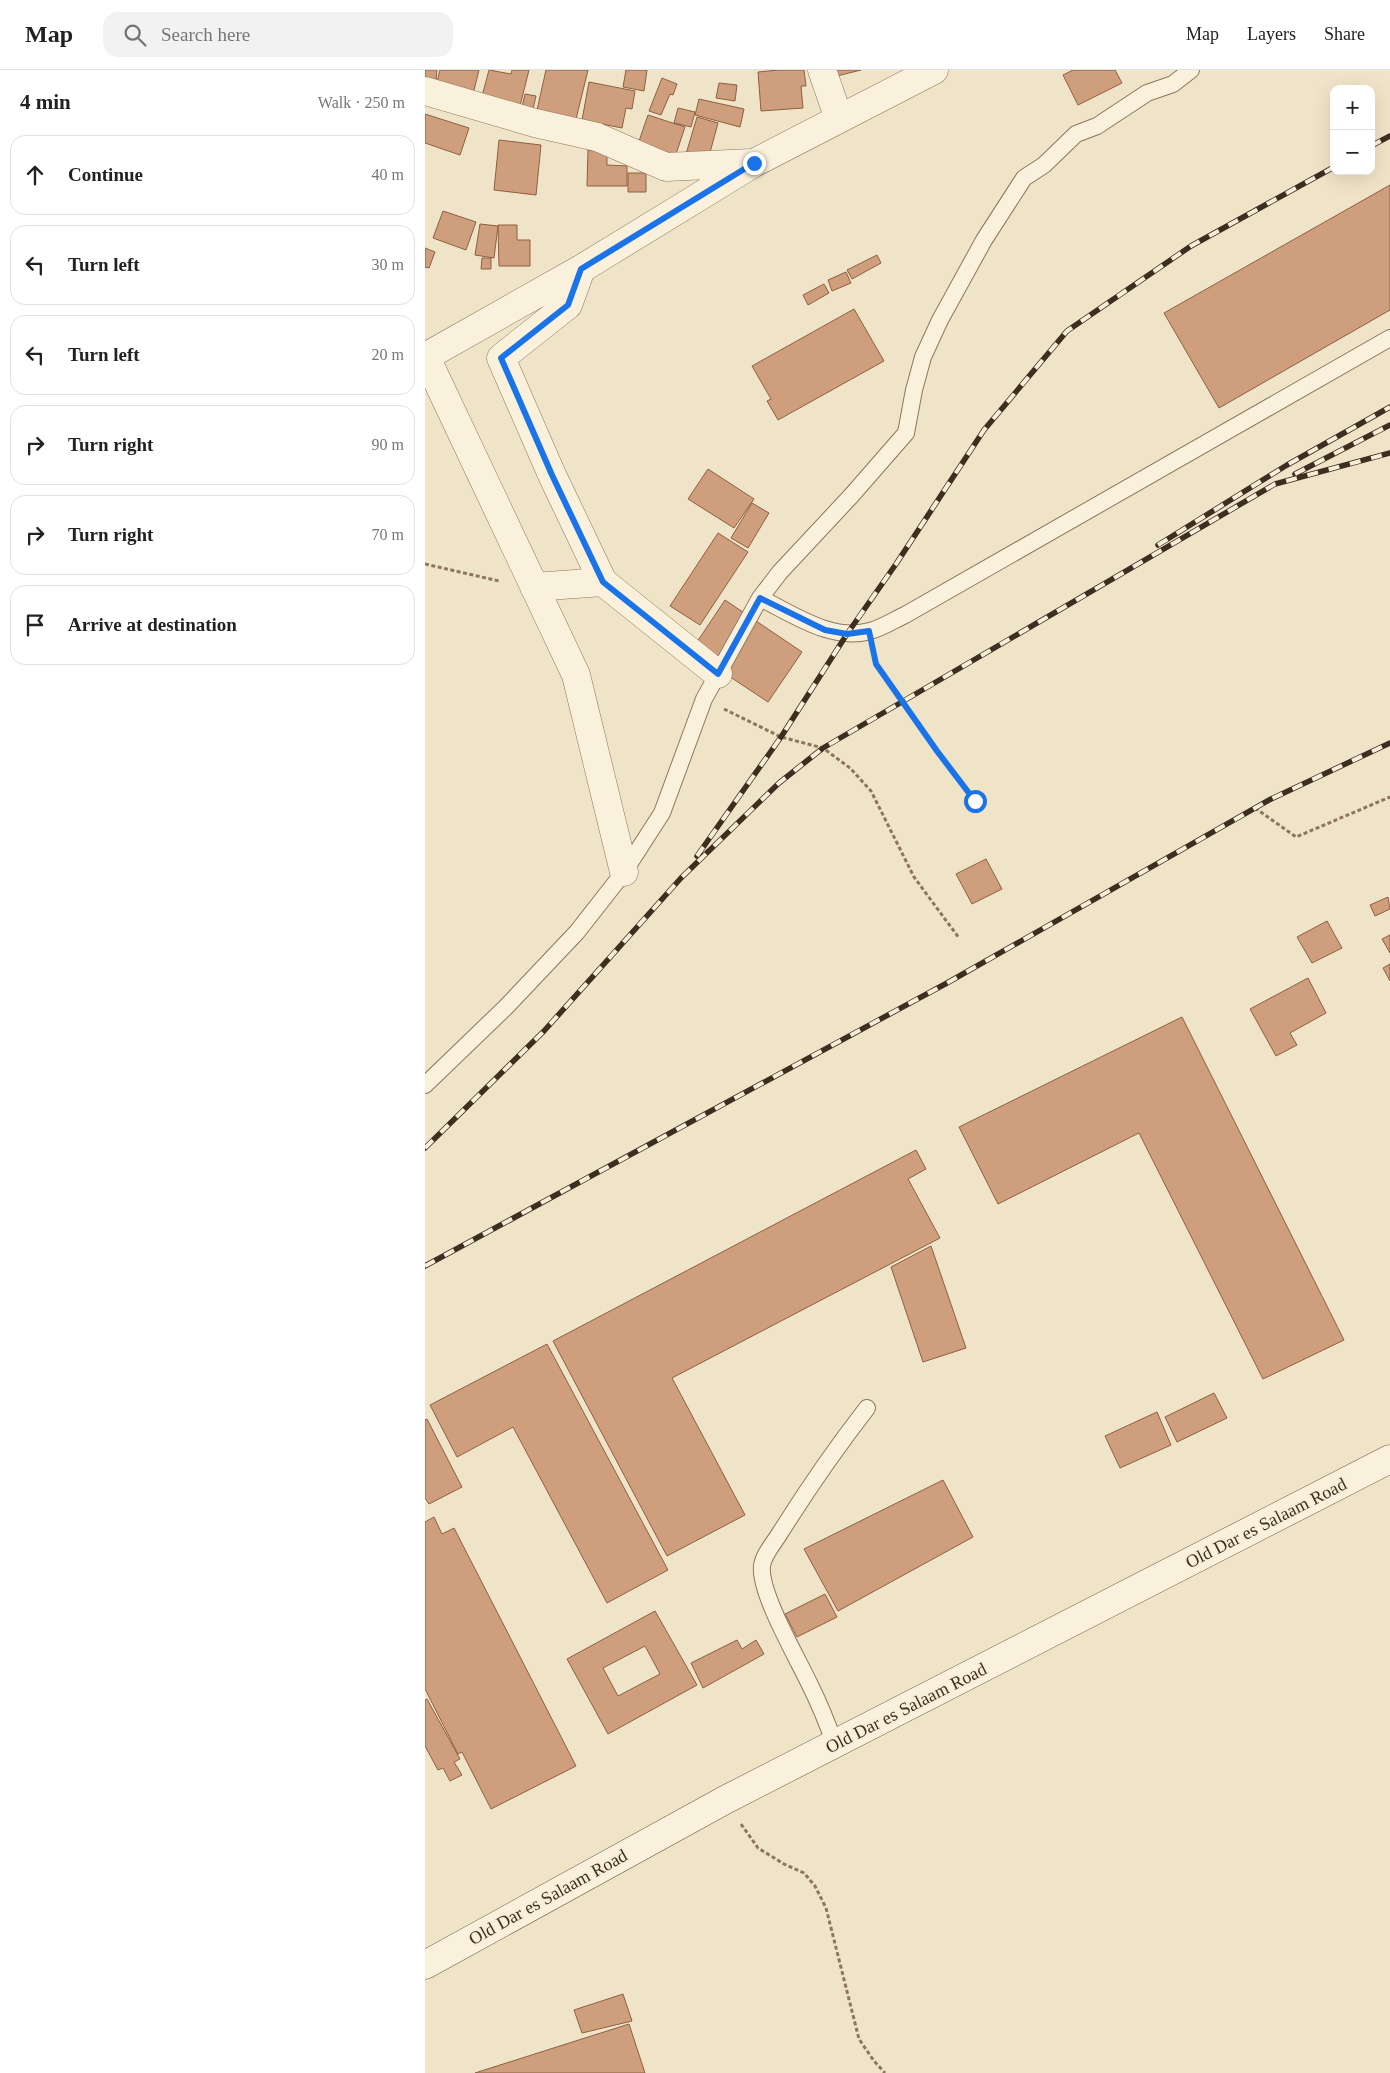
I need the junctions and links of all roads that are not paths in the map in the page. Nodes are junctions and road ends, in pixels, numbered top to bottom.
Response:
1 (821, 70) edge
2 (934, 70) edge
3 (1191, 70) edge
4 (425, 91) edge
5 (839, 119) junction
6 (754, 163) junction
7 (581, 269) junction
8 (484, 324) junction
9 (1390, 338) edge
10 (425, 356) edge
11 (501, 358) junction
12 (603, 582) junction
13 (534, 587) junction
14 (760, 598) junction
15 (718, 674) junction
16 (624, 872) junction
17 (425, 1085) edge
18 (867, 1408) dead end
19 (1390, 1459) edge
20 (835, 1745) junction
21 (425, 1965) edge

1 - 5 street
2 - 5 street
3 - 14 lane
4 - 6 street
5 - 6 street
6 - 7 street
7 - 8 street
7 - 11 street
8 - 10 street
8 - 11 street
9 - 14 lane
10 - 13 street
11 - 12 street
12 - 13 street
12 - 15 street
13 - 16 street
14 - 15 lane
15 - 16 lane
16 - 17 lane
18 - 20 lane
19 - 20 street, Old Dar es Salaam Road
20 - 21 street, Old Dar es Salaam Road

